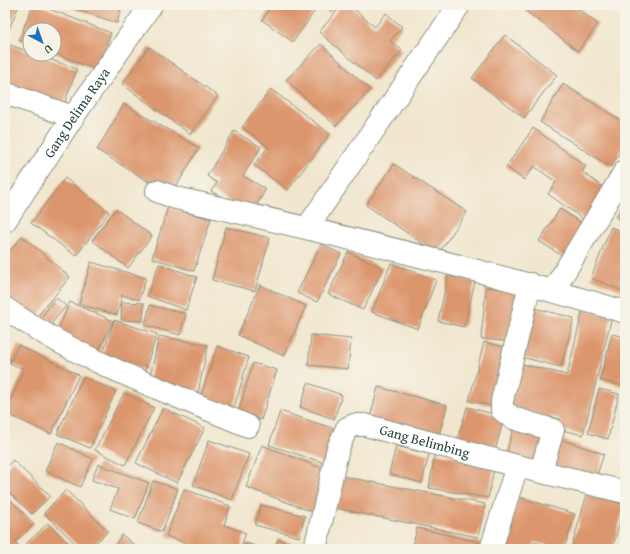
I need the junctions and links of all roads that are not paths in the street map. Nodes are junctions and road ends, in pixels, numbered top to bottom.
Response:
1 (151, 5) edge
2 (459, 5) edge
3 (5, 93) edge
4 (73, 117) junction
5 (625, 171) edge
6 (157, 191) dead end
7 (5, 221) edge
8 (307, 228) junction
9 (530, 284) junction
10 (553, 291) junction
11 (5, 308) edge
12 (625, 312) edge
13 (248, 426) dead end
14 (517, 466) junction
15 (540, 470) junction
16 (625, 492) edge
17 (315, 549) edge
18 (491, 549) edge

1 - 4 street, Gang Delima Raya
2 - 8 street
3 - 4 street
4 - 7 street, Gang Delima Raya
5 - 10 street
6 - 8 street
8 - 9 street
9 - 10 street
9 - 15 street
10 - 12 street
11 - 13 street
14 - 15 street, Gang Belimbing
14 - 17 street, Gang Belimbing
14 - 18 street
15 - 16 street, Gang Belimbing

